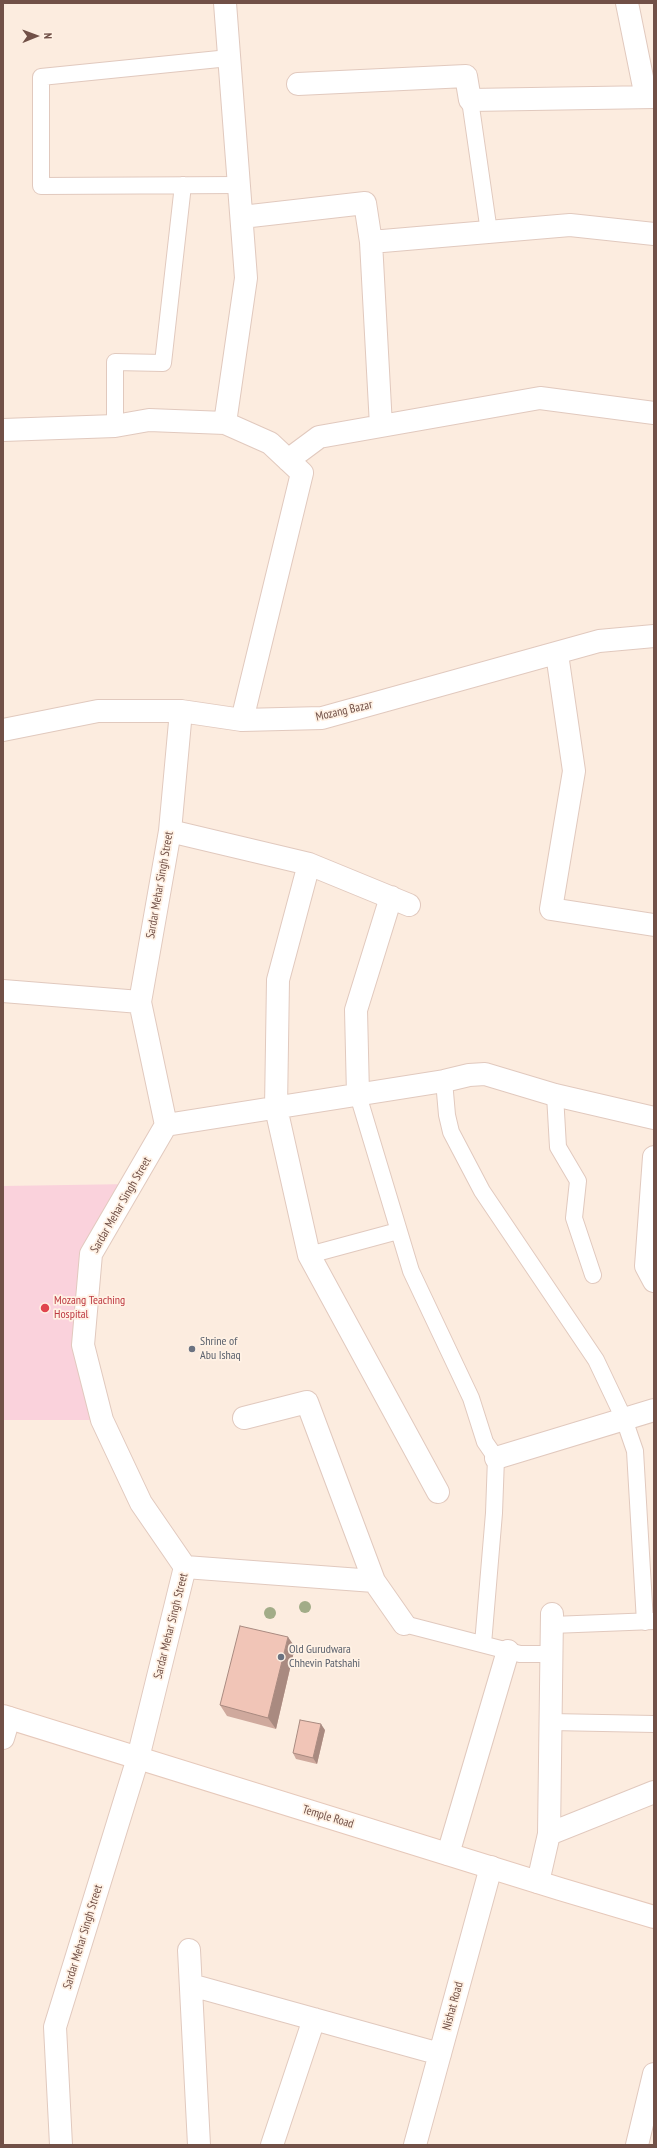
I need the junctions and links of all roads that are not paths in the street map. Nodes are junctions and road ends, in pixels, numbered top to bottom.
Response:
1 (225, 3) edge
2 (627, 3) edge
3 (229, 58) junction
4 (298, 84) dead end
5 (650, 97) edge
6 (470, 100) junction
7 (239, 185) junction
8 (183, 186) junction
9 (242, 217) junction
10 (489, 232) junction
11 (654, 234) edge
12 (371, 242) junction
13 (654, 413) edge
14 (225, 423) junction
15 (115, 426) junction
16 (381, 426) junction
17 (3, 430) edge
18 (288, 460) junction
19 (654, 636) edge
20 (557, 654) junction
21 (181, 711) junction
22 (242, 720) junction
23 (3, 730) edge
24 (170, 830) junction
25 (309, 864) junction
26 (654, 925) edge
27 (3, 992) edge
28 (140, 1002) junction
29 (444, 1082) junction
30 (358, 1095) junction
31 (555, 1095) junction
32 (276, 1108) junction
33 (654, 1118) edge
34 (166, 1126) junction
35 (654, 1157) edge
36 (398, 1231) junction
37 (308, 1255) junction
38 (592, 1275) dead end
39 (654, 1281) edge
40 (654, 1410) edge
41 (244, 1418) dead end
42 (624, 1419) junction
43 (496, 1458) junction
44 (438, 1492) dead end
45 (186, 1567) junction
46 (374, 1581) junction
47 (552, 1619) joint
48 (650, 1622) edge
49 (404, 1624) joint
50 (483, 1644) junction
51 (508, 1651) junction
52 (552, 1654) junction
53 (6, 1717) edge
54 (550, 1722) junction
55 (654, 1724) edge
56 (3, 1738) edge
57 (138, 1758) junction
58 (654, 1792) edge
59 (549, 1834) junction
60 (448, 1854) junction
61 (491, 1867) junction
62 (538, 1882) junction
63 (654, 1917) edge
64 (189, 1950) dead end
65 (191, 1985) junction
66 (314, 2020) junction
67 (440, 2054) junction
68 (654, 2074) edge
69 (644, 2137) edge
70 (60, 2145) edge
71 (199, 2145) edge
72 (272, 2145) edge
73 (415, 2145) edge

1 - 3 street
2 - 5 street
3 - 7 street
3 - 8 lane
4 - 6 street
5 - 6 street
6 - 10 lane
7 - 8 lane
7 - 9 street
8 - 15 lane
9 - 12 street
9 - 14 street
10 - 11 street
10 - 12 street
12 - 16 street
13 - 16 street
14 - 15 street
14 - 18 street
15 - 17 street
16 - 18 street
18 - 22 street
19 - 20 street, Mozang Bazar
20 - 22 street, Mozang Bazar
20 - 26 street
21 - 22 street, Mozang Bazar
21 - 23 street, Mozang Bazar
21 - 24 street, Sardar Mehar Singh Street
24 - 25 street
24 - 28 street, Sardar Mehar Singh Street
25 - 30 street
25 - 32 street
27 - 28 street
28 - 34 street, Sardar Mehar Singh Street
29 - 30 street
29 - 31 street
29 - 42 lane
30 - 32 street
30 - 36 lane
31 - 33 street
31 - 38 lane
32 - 34 street
32 - 37 street
34 - 45 street, Sardar Mehar Singh Street
35 - 39 street
36 - 37 lane
36 - 43 lane
37 - 44 street
40 - 42 street
41 - 46 street
42 - 43 street
42 - 48 lane
43 - 50 lane
45 - 46 street
45 - 57 street, Sardar Mehar Singh Street
46 - 49 street
47 - 48 lane
47 - 52 street
49 - 50 lane
50 - 51 lane
51 - 52 lane
51 - 60 street
52 - 54 street
53 - 56 street
53 - 57 street, Temple Road
54 - 55 lane
54 - 59 street
57 - 60 street, Temple Road
57 - 70 street, Sardar Mehar Singh Street
58 - 59 street
59 - 62 street
60 - 61 street, Temple Road
61 - 62 street, Temple Road
61 - 67 street, Nishat Road
62 - 63 street, Temple Road
64 - 65 street
65 - 66 street
65 - 71 street
66 - 67 street
66 - 72 street
67 - 73 street, Nishat Road
68 - 69 street

